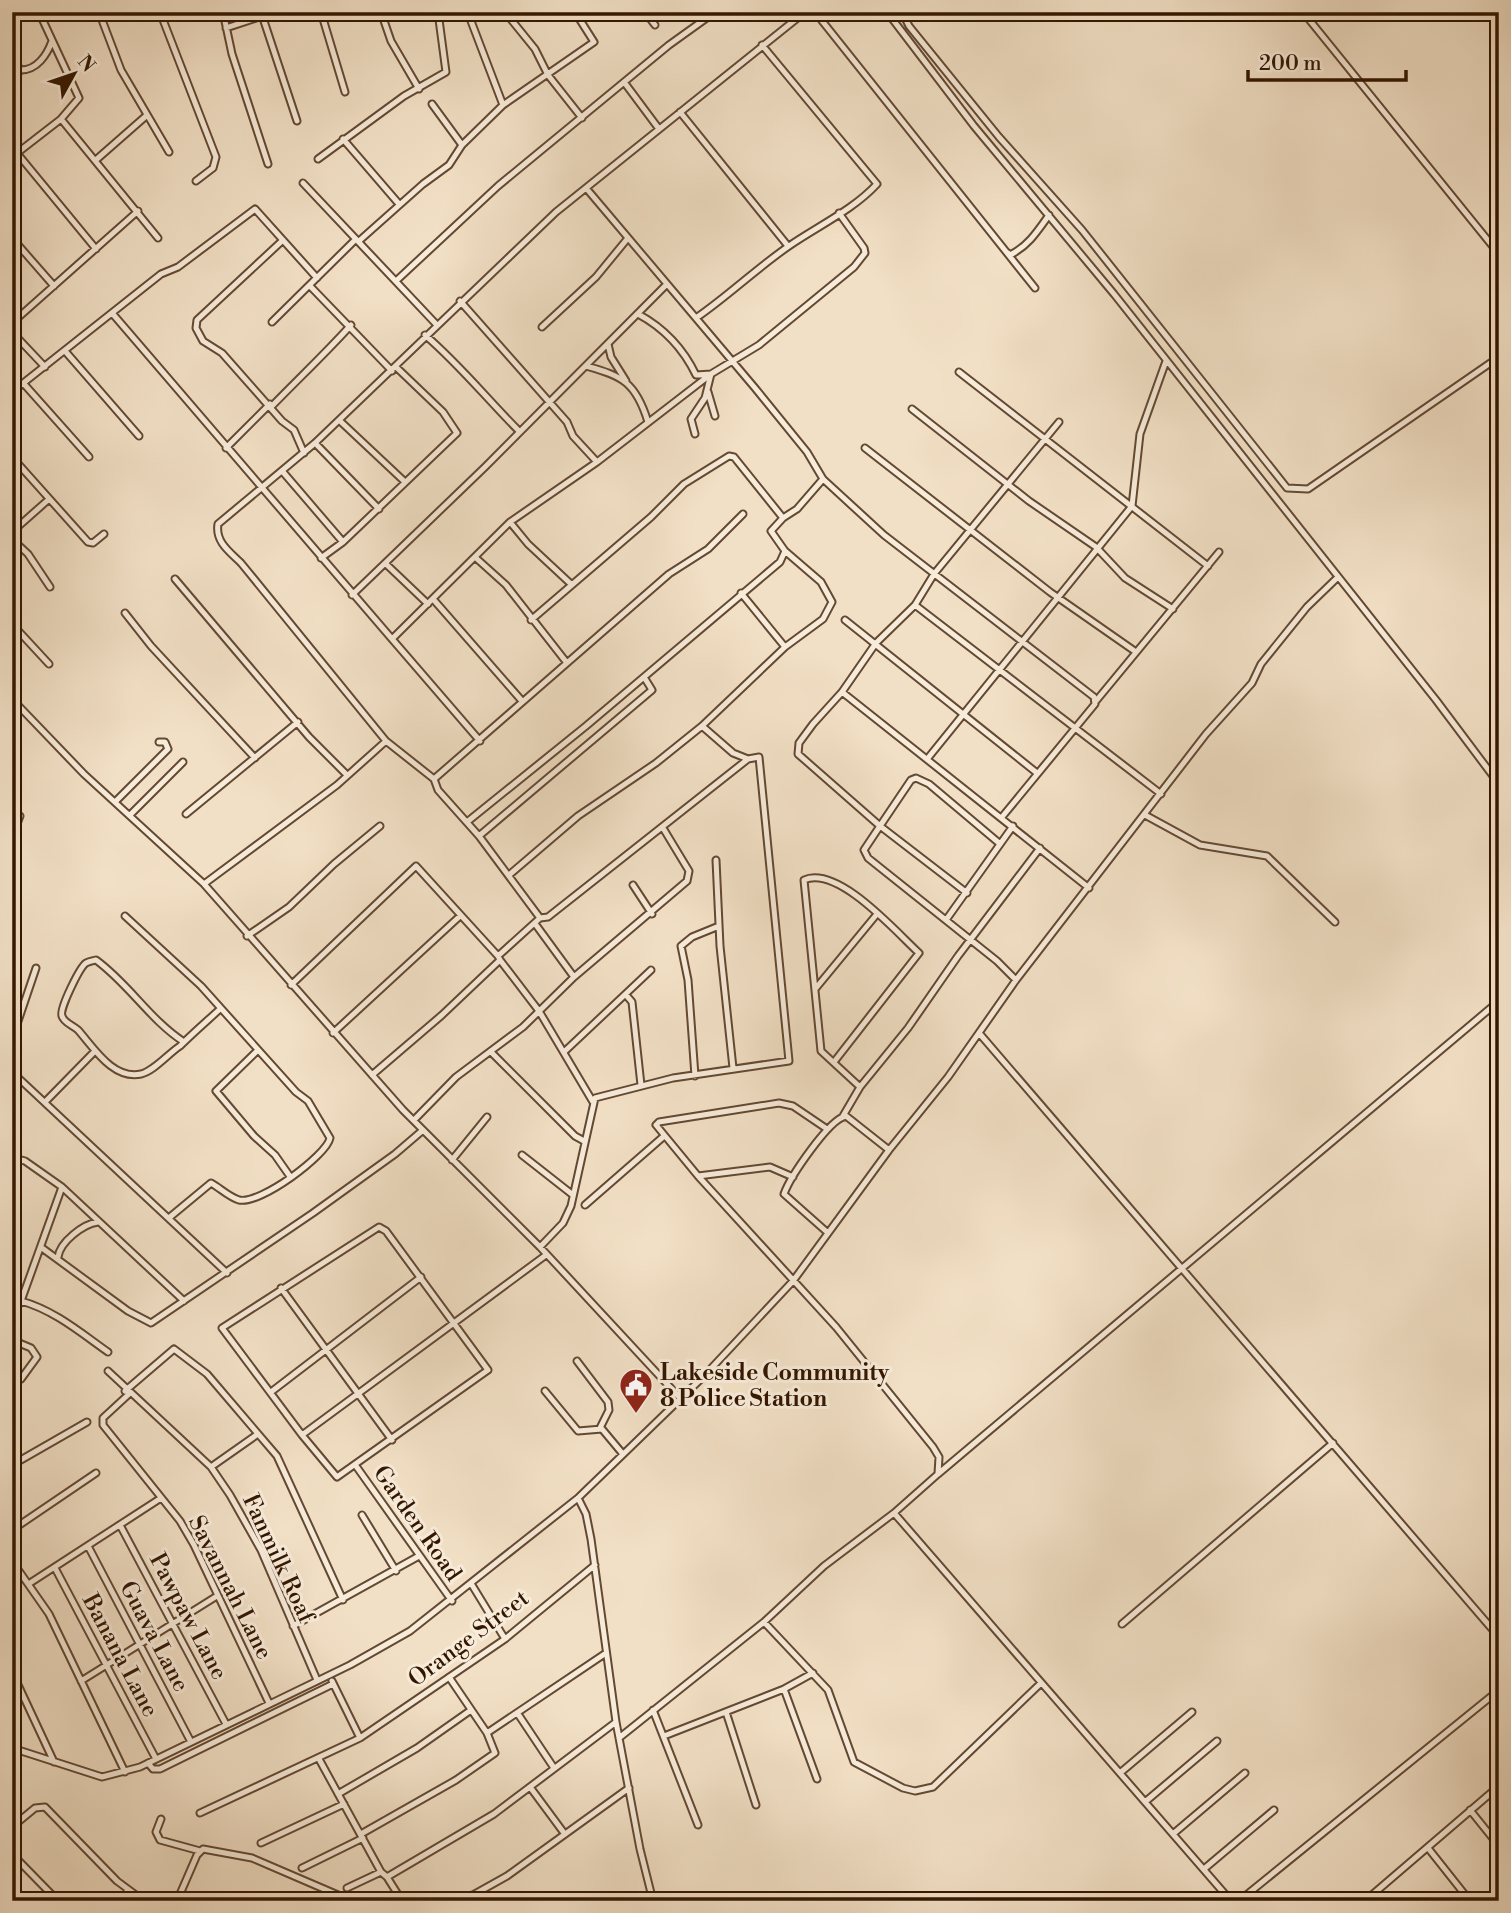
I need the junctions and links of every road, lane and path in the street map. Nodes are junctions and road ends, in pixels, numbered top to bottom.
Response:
1 (39, 12) edge
2 (99, 12) edge
3 (223, 12) edge
4 (274, 12) edge
5 (321, 12) edge
6 (381, 12) edge
7 (438, 12) edge
8 (505, 12) edge
9 (575, 12) edge
10 (645, 12) edge
11 (715, 12) edge
12 (805, 12) edge
13 (815, 12) edge
14 (887, 12) edge
15 (902, 12) edge
16 (1303, 12) edge
17 (162, 13) edge
18 (263, 18) junction
19 (471, 21) dead end
20 (655, 25) dead end
21 (226, 28) junction
22 (52, 41) junction
23 (762, 45) junction
24 (12, 59) edge
25 (20, 70) junction
26 (548, 75) junction
27 (12, 79) edge
28 (624, 82) junction
29 (419, 89) junction
30 (345, 92) dead end
31 (432, 104) dead end
32 (503, 105) junction
33 (680, 112) junction
34 (146, 117) junction
35 (582, 118) junction
36 (61, 119) junction
37 (297, 121) dead end
38 (659, 129) junction
39 (343, 139) junction
40 (462, 145) junction
41 (12, 147) edge
42 (169, 152) dead end
43 (15, 155) edge
44 (96, 159) junction
45 (318, 159) dead end
46 (268, 164) dead end
47 (196, 181) dead end
48 (303, 183) dead end
49 (586, 188) junction
50 (399, 204) junction
51 (138, 211) junction
52 (839, 213) junction
53 (1049, 215) junction
54 (12, 238) edge
55 (158, 238) dead end
56 (628, 238) junction
57 (283, 240) junction
58 (358, 240) junction
59 (788, 246) junction
60 (96, 249) junction
61 (1006, 251) junction
62 (1499, 254) edge
63 (317, 278) junction
64 (396, 281) junction
65 (667, 284) junction
66 (54, 286) junction
67 (310, 286) junction
68 (1035, 288) dead end
69 (460, 301) junction
70 (112, 313) junction
71 (638, 314) junction
72 (696, 318) junction
73 (272, 322) dead end
74 (12, 323) edge
75 (436, 324) junction
76 (351, 325) junction
77 (542, 327) dead end
78 (12, 332) edge
79 (425, 335) junction
80 (608, 344) junction
81 (65, 351) junction
82 (1499, 357) edge
83 (732, 361) junction
84 (1166, 361) junction
85 (586, 366) junction
86 (45, 367) junction
87 (394, 369) junction
88 (959, 372) dead end
89 (711, 374) junction
90 (626, 382) junction
91 (23, 384) junction
92 (708, 389) junction
93 (12, 392) edge
94 (548, 402) junction
95 (271, 405) junction
96 (912, 409) dead end
97 (715, 415) dead end
98 (339, 420) junction
99 (648, 422) junction
100 (1059, 422) dead end
101 (519, 431) junction
102 (695, 434) dead end
103 (139, 436) dead end
104 (1046, 440) junction
105 (315, 443) junction
106 (226, 448) junction
107 (866, 448) dead end
108 (304, 453) junction
109 (12, 457) edge
110 (89, 457) dead end
111 (597, 462) junction
112 (283, 472) junction
113 (823, 479) junction
114 (405, 482) junction
115 (1009, 484) junction
116 (261, 488) junction
117 (48, 500) junction
118 (1132, 506) junction
119 (379, 509) junction
120 (743, 514) dead end
121 (783, 518) junction
122 (510, 522) junction
123 (971, 530) junction
124 (12, 532) edge
125 (104, 534) dead end
126 (12, 539) edge
127 (343, 542) junction
128 (1096, 547) junction
129 (785, 551) junction
130 (1219, 552) dead end
131 (321, 558) junction
132 (476, 558) junction
133 (386, 564) junction
134 (1208, 566) junction
135 (934, 574) junction
136 (1337, 578) junction
137 (175, 579) dead end
138 (572, 585) junction
139 (50, 587) dead end
140 (741, 593) junction
141 (352, 594) junction
142 (1059, 598) junction
143 (431, 601) junction
144 (915, 605) junction
145 (1173, 609) junction
146 (125, 613) dead end
147 (531, 620) junction
148 (845, 620) dead end
149 (12, 624) edge
150 (391, 639) junction
151 (1022, 642) junction
152 (876, 643) junction
153 (785, 647) junction
154 (1136, 652) junction
155 (568, 663) junction
156 (49, 664) dead end
157 (1001, 669) junction
158 (644, 677) junction
159 (842, 692) junction
160 (12, 699) edge
161 (522, 701) junction
162 (1096, 701) junction
163 (965, 713) junction
164 (298, 722) junction
165 (702, 726) junction
166 (1076, 727) junction
167 (386, 741) junction
168 (480, 741) junction
169 (159, 742) dead end
170 (255, 758) junction
171 (928, 758) junction
172 (748, 759) junction
173 (183, 761) dead end
174 (1037, 773) junction
175 (346, 774) junction
176 (434, 779) junction
177 (1499, 784) edge
178 (1161, 794) junction
179 (116, 801) junction
180 (186, 814) dead end
181 (130, 815) junction
182 (1145, 815) junction
183 (20, 816) dead end
184 (1002, 817) junction
185 (467, 822) junction
186 (380, 826) dead end
187 (880, 826) junction
188 (1013, 826) junction
189 (663, 828) junction
190 (479, 836) junction
191 (12, 837) edge
192 (999, 843) junction
193 (1040, 848) junction
194 (716, 860) dead end
195 (509, 875) junction
196 (204, 884) junction
197 (633, 885) dead end
198 (1089, 888) junction
199 (967, 892) junction
200 (652, 914) junction
201 (877, 914) junction
202 (125, 916) dead end
203 (460, 916) junction
204 (540, 918) junction
205 (946, 920) junction
206 (1335, 922) dead end
207 (536, 925) junction
208 (719, 926) junction
209 (247, 936) junction
210 (971, 940) junction
211 (499, 958) junction
212 (36, 968) dead end
213 (651, 970) dead end
214 (574, 977) junction
215 (1016, 979) junction
216 (291, 985) junction
217 (816, 988) junction
218 (626, 995) junction
219 (1499, 1001) edge
220 (220, 1009) junction
221 (539, 1011) junction
222 (333, 1033) junction
223 (979, 1033) junction
224 (12, 1039) edge
225 (184, 1042) junction
226 (258, 1050) junction
227 (95, 1051) junction
228 (491, 1052) junction
229 (564, 1052) junction
230 (834, 1062) junction
231 (733, 1068) junction
232 (12, 1072) edge
233 (372, 1075) junction
234 (695, 1076) junction
235 (641, 1085) junction
236 (860, 1087) junction
237 (46, 1101) junction
238 (593, 1102) junction
239 (843, 1116) junction
240 (487, 1117) dead end
241 (414, 1120) junction
242 (827, 1129) junction
243 (423, 1130) junction
244 (663, 1137) junction
245 (584, 1141) junction
246 (889, 1150) junction
247 (522, 1154) dead end
248 (452, 1160) junction
249 (12, 1161) edge
250 (289, 1175) junction
251 (698, 1176) junction
252 (793, 1177) junction
253 (62, 1186) junction
254 (573, 1195) junction
255 (585, 1205) dead end
256 (170, 1217) junction
257 (98, 1222) junction
258 (828, 1233) junction
259 (540, 1247) junction
260 (42, 1248) junction
261 (546, 1255) junction
262 (58, 1257) junction
263 (1183, 1268) junction
264 (227, 1273) junction
265 (421, 1277) junction
266 (793, 1281) junction
267 (281, 1288) junction
268 (21, 1301) junction
269 (184, 1301) junction
270 (12, 1314) edge
271 (456, 1324) junction
272 (12, 1339) edge
273 (325, 1349) junction
274 (108, 1352) dead end
275 (578, 1361) dead end
276 (108, 1371) dead end
277 (12, 1381) edge
278 (545, 1391) dead end
279 (271, 1392) junction
280 (127, 1393) junction
281 (358, 1394) junction
282 (680, 1398) junction
283 (87, 1422) dead end
284 (600, 1428) junction
285 (258, 1434) junction
286 (302, 1435) junction
287 (392, 1440) junction
288 (1333, 1443) junction
289 (622, 1453) junction
290 (12, 1465) edge
291 (356, 1466) junction
292 (211, 1468) junction
293 (96, 1473) dead end
294 (938, 1474) junction
295 (161, 1498) junction
296 (578, 1498) junction
297 (894, 1513) junction
298 (362, 1515) dead end
299 (120, 1525) junction
300 (12, 1530) edge
301 (88, 1546) junction
302 (419, 1556) junction
303 (12, 1561) edge
304 (595, 1565) junction
305 (55, 1568) junction
306 (397, 1571) junction
307 (30, 1583) junction
308 (472, 1585) junction
309 (217, 1595) junction
310 (343, 1600) junction
311 (452, 1601) junction
312 (764, 1622) junction
313 (174, 1623) junction
314 (1122, 1624) dead end
315 (293, 1626) junction
316 (1499, 1637) edge
317 (505, 1639) junction
318 (139, 1645) junction
319 (606, 1653) junction
320 (108, 1664) junction
321 (12, 1672) edge
322 (813, 1673) junction
323 (329, 1675) junction
324 (449, 1677) junction
325 (317, 1680) junction
326 (81, 1681) junction
327 (1041, 1683) junction
328 (333, 1684) junction
329 (784, 1689) junction
330 (1499, 1690) edge
331 (269, 1703) junction
332 (471, 1710) junction
333 (653, 1710) junction
334 (726, 1712) junction
335 (1192, 1712) dead end
336 (518, 1714) junction
337 (616, 1722) junction
338 (226, 1724) junction
339 (487, 1733) junction
340 (664, 1736) junction
341 (360, 1738) junction
342 (619, 1738) junction
343 (191, 1741) junction
344 (1217, 1741) dead end
345 (12, 1748) edge
346 (156, 1759) junction
347 (319, 1759) junction
348 (54, 1762) junction
349 (148, 1763) junction
350 (554, 1768) junction
351 (125, 1772) junction
352 (1120, 1773) junction
353 (1245, 1773) dead end
354 (817, 1779) dead end
355 (1499, 1786) edge
356 (530, 1787) junction
357 (629, 1788) junction
358 (338, 1794) junction
359 (1145, 1802) junction
360 (344, 1804) junction
361 (756, 1805) dead end
362 (1274, 1810) dead end
363 (1469, 1810) junction
364 (200, 1813) dead end
365 (161, 1819) dead end
366 (698, 1825) dead end
367 (12, 1827) edge
368 (564, 1833) junction
369 (1173, 1834) junction
370 (362, 1836) junction
371 (261, 1843) dead end
372 (1499, 1846) edge
373 (1428, 1848) junction
374 (200, 1851) junction
375 (12, 1854) edge
376 (302, 1868) dead end
377 (1204, 1869) junction
378 (381, 1872) junction
379 (387, 1877) junction
380 (347, 1888) dead end
381 (128, 1891) junction
382 (1373, 1894) junction
383 (117, 1900) edge
384 (58, 1901) edge
385 (144, 1901) edge
386 (177, 1901) edge
387 (352, 1901) edge
388 (402, 1901) edge
389 (446, 1901) edge
390 (653, 1901) edge
391 (1231, 1901) edge
392 (1239, 1901) edge
393 (1365, 1901) edge
394 (1378, 1901) edge
395 (1469, 1901) edge

1 - 22 street
2 - 34 street
3 - 21 street
4 - 18 street
5 - 30 street
6 - 29 street
7 - 29 street
8 - 26 street
9 - 26 street
10 - 20 street
11 - 28 street
12 - 23 street
13 - 61 street
14 - 53 street
15 - 82 street
16 - 62 street
17 - 47 street
18 - 21 street
18 - 37 street
19 - 32 street
21 - 46 street
22 - 25 street
22 - 36 street
23 - 33 street
23 - 52 street
24 - 25 street
25 - 27 street
26 - 32 street
26 - 35 street
28 - 35 street
28 - 38 street
29 - 39 street
31 - 40 street
32 - 40 street
33 - 38 street
33 - 59 street
34 - 42 street
34 - 44 street
35 - 64 street
36 - 43 street
36 - 44 street
38 - 49 street
39 - 45 street
39 - 50 street
40 - 50 street
41 - 43 street
43 - 60 street
44 - 51 street
48 - 58 street
49 - 56 street
49 - 69 street
50 - 58 street
51 - 55 street
51 - 60 street
52 - 59 street
52 - 83 street
53 - 61 street
53 - 84 street
54 - 66 street
56 - 65 street
56 - 77 street
57 - 63 street
57 - 70 street
57 - 95 street
58 - 63 street
58 - 64 street
59 - 72 street
60 - 66 street
61 - 68 street
63 - 67 street
64 - 75 street
65 - 71 street
65 - 72 street
66 - 74 street
67 - 73 street
67 - 76 street
69 - 75 street
69 - 94 street
70 - 81 street
70 - 106 street
71 - 80 street
71 - 89 street
72 - 83 street
75 - 79 street
76 - 87 street
76 - 95 street
78 - 86 street
79 - 87 street
79 - 101 street
80 - 85 street
80 - 90 street
81 - 86 street
81 - 103 street
83 - 89 street
83 - 113 street
84 - 118 street
84 - 136 street
85 - 90 street
85 - 94 street
86 - 91 street
87 - 98 street
87 - 114 street
88 - 104 street
89 - 92 street
89 - 99 street
90 - 99 street
91 - 93 street
91 - 110 street
92 - 97 street
92 - 102 street
94 - 101 street
94 - 111 street
95 - 106 street
95 - 108 street
96 - 115 street
98 - 105 street
98 - 114 street
99 - 111 street
100 - 104 street
101 - 133 street
104 - 115 street
104 - 118 street
105 - 108 street
105 - 119 street
106 - 116 street
107 - 123 street
108 - 112 street
109 - 117 street
111 - 122 street
112 - 116 street
112 - 127 street
113 - 121 street
113 - 135 street
114 - 119 street
115 - 123 street
115 - 128 street
116 - 131 street
116 - 167 street
117 - 124 street
117 - 125 street
118 - 128 street
118 - 134 street
119 - 127 street
120 - 155 street
121 - 129 street
121 - 138 street
122 - 132 street
122 - 138 street
123 - 135 street
123 - 142 street
126 - 139 street
127 - 131 street
128 - 142 street
128 - 145 street
129 - 140 street
129 - 153 street
130 - 134 street
131 - 141 street
132 - 143 street
132 - 147 street
133 - 141 street
133 - 143 street
134 - 145 street
135 - 144 street
135 - 151 street
136 - 177 street
136 - 178 street
137 - 164 street
138 - 147 street
140 - 153 street
140 - 158 street
141 - 150 street
142 - 151 street
142 - 154 street
143 - 150 street
143 - 161 street
144 - 152 street
144 - 157 street
145 - 154 street
146 - 170 street
147 - 155 street
148 - 152 street
149 - 156 street
150 - 168 street
151 - 157 street
151 - 162 street
152 - 159 street
152 - 163 street
153 - 165 street
154 - 162 street
155 - 161 street
157 - 163 street
157 - 166 street
158 - 185 street
158 - 190 street
159 - 171 street
159 - 187 street
160 - 179 street
161 - 168 street
162 - 166 street
163 - 171 street
163 - 174 street
164 - 170 street
164 - 175 street
165 - 172 street
165 - 195 street
166 - 174 street
166 - 178 street
167 - 175 street
167 - 176 street
168 - 176 street
169 - 179 street
170 - 180 street
171 - 184 street
172 - 189 street
172 - 231 street
173 - 181 street
174 - 184 street
175 - 196 street
176 - 185 street
178 - 182 street
179 - 181 street
181 - 196 street
182 - 198 street
182 - 206 street
183 - 191 street
184 - 188 street
185 - 190 street
186 - 209 street
187 - 192 street
187 - 199 street
187 - 205 street
188 - 192 street
188 - 193 street
189 - 200 street
189 - 204 street
190 - 195 street
192 - 199 street
193 - 198 street
193 - 210 street
194 - 208 street
195 - 204 street
196 - 209 street
197 - 200 street
198 - 215 street
199 - 205 street
200 - 214 street
201 - 217 street
201 - 217 street
201 - 230 street
202 - 220 street
203 - 211 street
203 - 216 street
203 - 222 street
204 - 207 street
205 - 210 street
207 - 211 street
207 - 214 street
208 - 231 street
208 - 234 street
209 - 216 street
210 - 215 street
210 - 236 street
211 - 221 street
211 - 233 street
212 - 224 street
213 - 218 street
214 - 221 street
215 - 223 street
216 - 222 street
217 - 230 street
218 - 229 street
218 - 235 street
219 - 263 street
220 - 225 street
220 - 226 street
221 - 228 street
221 - 229 street
222 - 233 street
223 - 246 street
223 - 263 street
225 - 227 street
225 - 227 street
226 - 250 street
226 - 250 street
227 - 237 street
228 - 241 street
228 - 245 street
229 - 238 street
230 - 236 street
231 - 234 street
232 - 237 street
233 - 241 street
234 - 235 street
235 - 238 street
236 - 239 street
237 - 256 street
238 - 245 street
239 - 242 street
239 - 246 street
240 - 248 street
241 - 243 street
242 - 244 street
242 - 252 street
243 - 248 street
243 - 264 street
244 - 251 street
244 - 255 street
245 - 254 street
246 - 258 street
247 - 254 street
248 - 259 street
249 - 253 street
250 - 256 street
251 - 252 street
251 - 266 street
252 - 258 street
253 - 257 street
253 - 260 street
254 - 259 street
256 - 264 street
257 - 262 street
257 - 269 street
258 - 266 street
259 - 261 street
260 - 262 street
260 - 268 street
261 - 271 street
261 - 282 street
262 - 269 street
263 - 288 street
263 - 294 street
264 - 269 street
265 - 267 street
265 - 271 street
265 - 273 street
266 - 282 street
266 - 294 street
267 - 273 street
267 - 279 street
268 - 270 street
268 - 274 street
271 - 281 street
271 - 287 street
272 - 277 street
273 - 279 street
273 - 281 street
275 - 284 street
276 - 280 street, Fanmilk Roaf
278 - 284 street
279 - 286 street
280 - 285 street
280 - 292 street, Fanmilk Roaf
280 - 295 street, Savannah Lane
281 - 286 street
281 - 287 street
282 - 289 street
283 - 290 street
284 - 289 street
285 - 292 street
285 - 310 street
286 - 291 street
287 - 291 street
288 - 314 street
288 - 316 street
289 - 296 street
291 - 302 street, Garden Road
292 - 315 street, Fanmilk Roaf
293 - 300 street
294 - 297 street
295 - 299 street
295 - 309 street, Savannah Lane
296 - 304 street
296 - 308 street
297 - 312 street
297 - 327 street
298 - 306 street
299 - 301 street
299 - 313 street, Pawpaw Lane
301 - 305 street
301 - 318 street, Guava Lane
302 - 306 street
302 - 311 street, Garden Road
303 - 307 street
304 - 317 street, Orange Street
304 - 319 street
305 - 307 street
305 - 320 street, Banana Lane
306 - 310 street
307 - 326 street
308 - 311 street
308 - 317 street
309 - 313 street
309 - 331 street, Savannah Lane
310 - 315 street
311 - 323 street
312 - 322 street
312 - 333 street
313 - 318 street
313 - 338 street, Pawpaw Lane
315 - 325 street, Fanmilk Roaf
317 - 324 street, Orange Street
318 - 320 street
318 - 343 street, Guava Lane
319 - 336 street
319 - 337 street
320 - 326 street
320 - 346 street, Banana Lane
321 - 348 street
322 - 327 street
322 - 329 street
323 - 325 street
323 - 328 street
324 - 332 street
324 - 341 street, Orange Street
325 - 331 street
326 - 351 street
327 - 352 street
328 - 341 street
328 - 349 street
329 - 334 street
329 - 354 street
330 - 392 street
331 - 338 street
332 - 339 street
332 - 358 street
333 - 340 street
333 - 342 street
334 - 340 street
334 - 361 street
335 - 352 street
336 - 339 street
336 - 350 street
337 - 342 street
337 - 350 street
338 - 343 street
339 - 370 street
340 - 366 street
341 - 347 street, Orange Street
342 - 357 street
343 - 346 street
344 - 359 street
345 - 348 street
346 - 349 street
347 - 358 street
347 - 364 street, Orange Street
348 - 351 street
349 - 351 street
350 - 356 street
352 - 359 street
353 - 369 street
355 - 363 street
356 - 368 street
356 - 379 street
357 - 368 street
357 - 390 street
358 - 360 street
359 - 369 street
360 - 370 street
360 - 371 street
362 - 377 street
363 - 372 street
363 - 373 street
365 - 374 street
367 - 381 street
368 - 389 street
369 - 377 street
370 - 376 street
370 - 378 street
373 - 382 street
373 - 395 street
374 - 386 street
374 - 387 street
375 - 384 street
377 - 391 street
378 - 379 street
378 - 380 street
379 - 388 street
381 - 383 street
381 - 385 street
382 - 393 street
382 - 394 street

